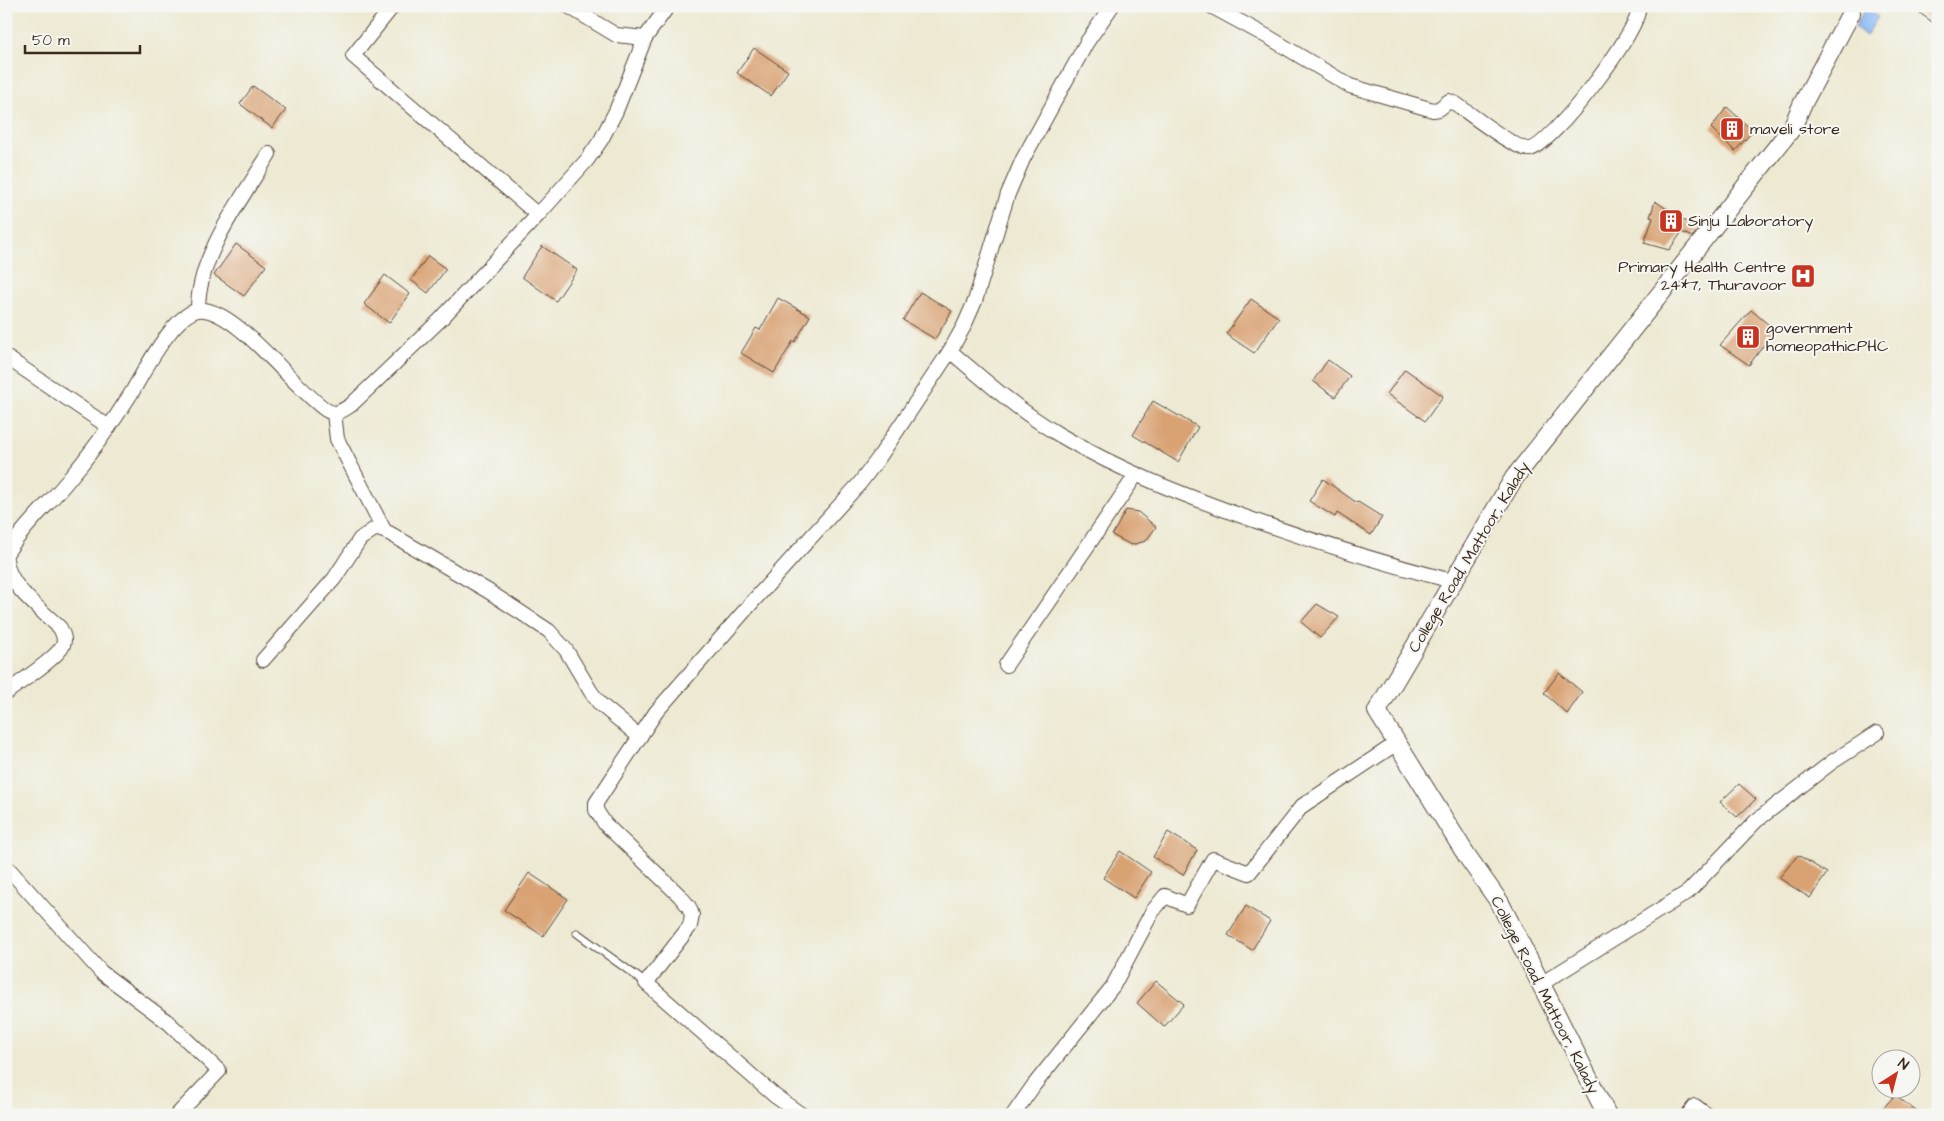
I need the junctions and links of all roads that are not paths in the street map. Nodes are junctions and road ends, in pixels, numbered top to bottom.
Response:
1 (568, 6) edge
2 (668, 6) edge
3 (1112, 6) edge
4 (1211, 6) edge
5 (1635, 6) edge
6 (1850, 6) edge
7 (388, 8) edge
8 (645, 38) junction
9 (269, 154) dead end
10 (538, 215) junction
11 (198, 309) junction
12 (950, 351) junction
13 (6, 357) edge
14 (334, 413) junction
15 (109, 427) junction
16 (1136, 474) junction
17 (384, 530) junction
18 (6, 554) edge
19 (6, 559) edge
20 (1452, 581) junction
21 (263, 660) dead end
22 (1006, 665) dead end
23 (6, 692) edge
24 (1877, 733) dead end
25 (640, 737) junction
26 (1397, 743) junction
27 (6, 866) edge
28 (576, 933) dead end
29 (646, 983) junction
30 (1541, 984) junction
31 (177, 1115) edge
32 (802, 1115) edge
33 (1013, 1115) edge
34 (1607, 1115) edge
35 (1688, 1115) edge
36 (1707, 1115) edge

1 - 8 street
2 - 8 street
3 - 12 street
4 - 5 street
6 - 20 street, College Road, Mattoor, Kalady
7 - 10 street
8 - 10 street
9 - 11 street
10 - 14 street
11 - 14 street
11 - 15 street
12 - 16 street
12 - 25 street
13 - 15 street
14 - 17 street
15 - 18 street
16 - 20 street
16 - 22 street
17 - 21 street
17 - 25 street
19 - 23 street
20 - 26 street, College Road, Mattoor, Kalady
24 - 30 street
25 - 29 street
26 - 30 street, College Road, Mattoor, Kalady
26 - 33 street
27 - 31 street
28 - 29 lane
29 - 32 street
30 - 34 street, College Road, Mattoor, Kalady
35 - 36 street

